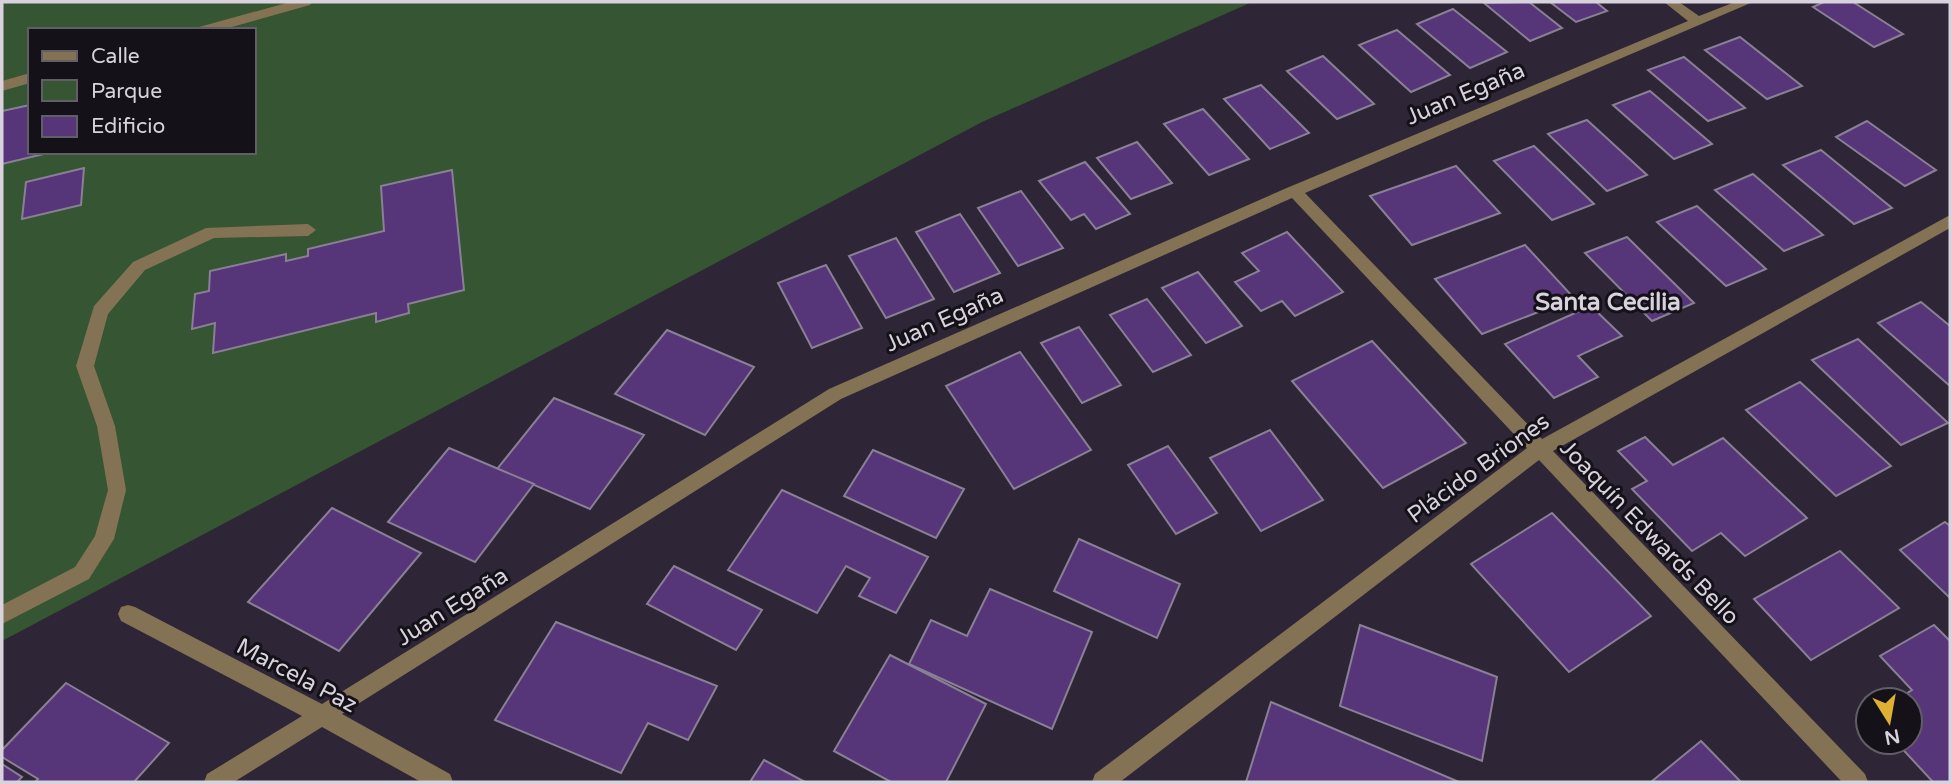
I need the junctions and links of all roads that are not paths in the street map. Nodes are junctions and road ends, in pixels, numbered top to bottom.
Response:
1 (305, 2) edge
2 (1671, 2) edge
3 (1746, 2) edge
4 (1698, 22) junction
5 (211, 28) edge
6 (28, 79) edge
7 (2, 86) edge
8 (1294, 191) junction
9 (1950, 221) edge
10 (308, 230) dead end
11 (1538, 450) junction
12 (128, 614) dead end
13 (2, 615) edge
14 (324, 716) junction
15 (215, 782) edge
16 (442, 782) edge
17 (1103, 782) edge
18 (1857, 782) edge

1 - 5 street
2 - 4 street
3 - 4 street, Juan Egaña
4 - 8 street, Juan Egaña
6 - 7 street
8 - 11 street, Joaquín Edwards Bello
8 - 14 street, Juan Egaña
9 - 11 street, Plácido Briones
10 - 13 street
11 - 17 street, Plácido Briones
11 - 18 street, Joaquín Edwards Bello
12 - 14 street, Marcela Paz
14 - 15 street, Juan Egaña
14 - 16 street, Marcela Paz

